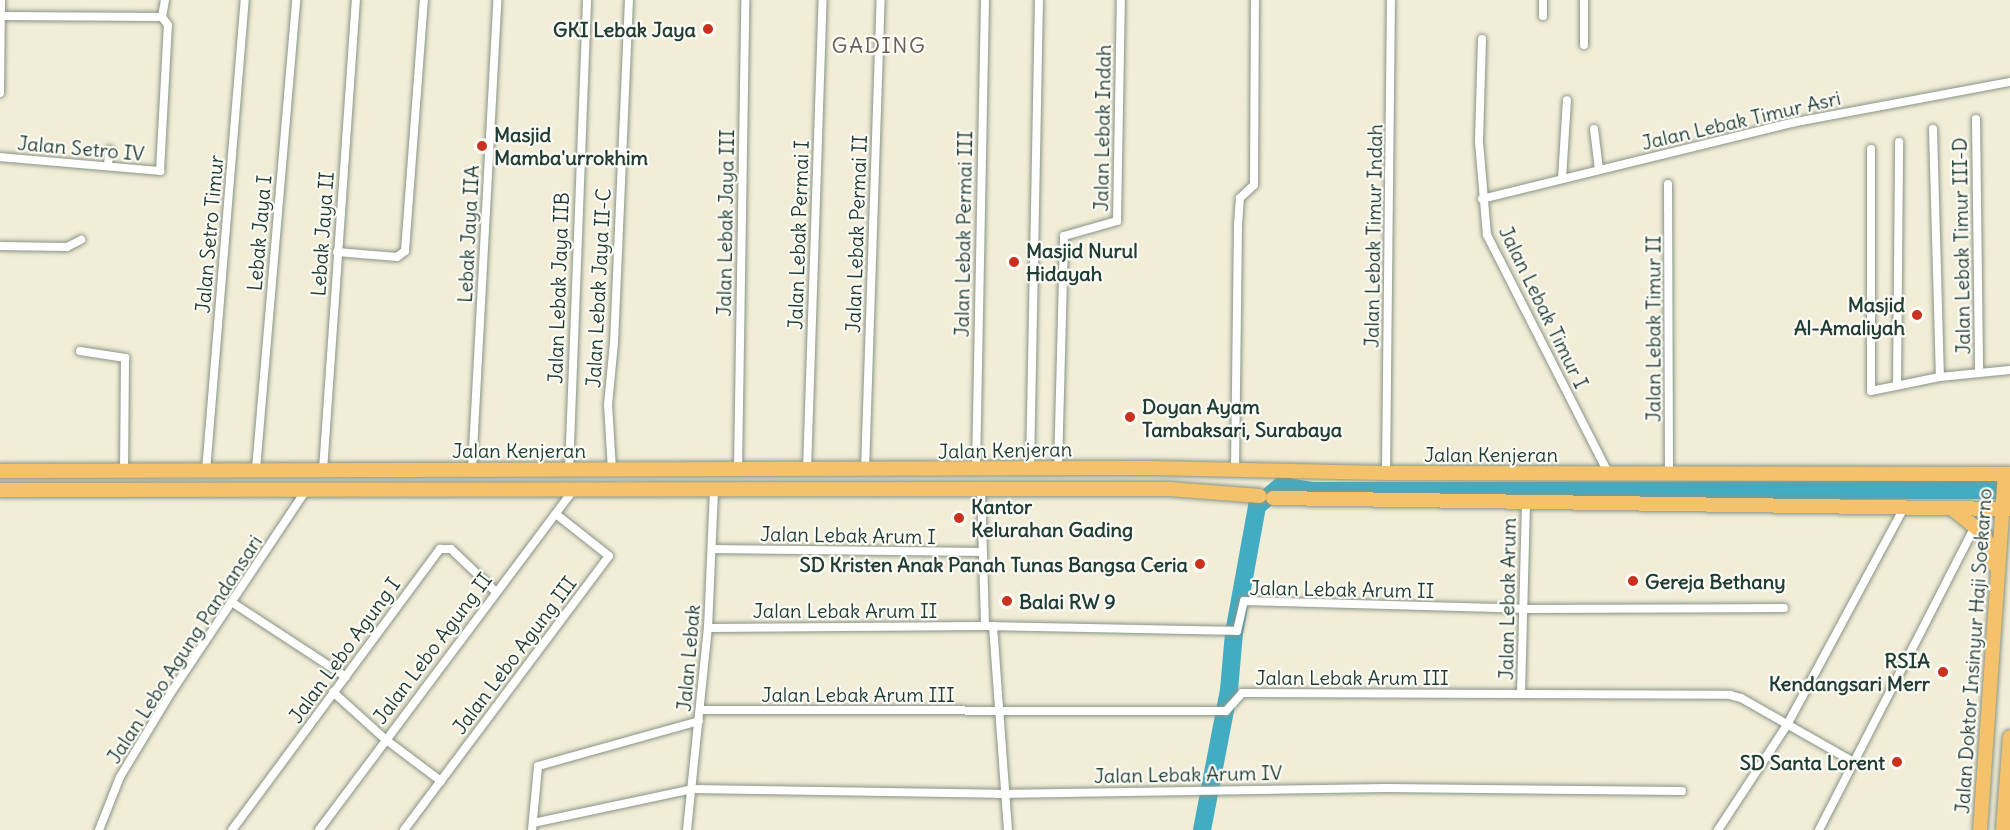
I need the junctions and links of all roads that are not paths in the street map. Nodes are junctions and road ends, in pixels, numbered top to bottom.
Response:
1 (1, 0) edge
2 (165, 0) edge
3 (245, 0) edge
4 (296, 0) edge
5 (356, 0) edge
6 (424, 0) edge
7 (497, 0) edge
8 (587, 0) edge
9 (629, 0) edge
10 (745, 0) edge
11 (823, 0) edge
12 (880, 0) edge
13 (985, 0) edge
14 (1039, 0) edge
15 (1121, 0) edge
16 (1255, 0) edge
17 (1391, 0) edge
18 (1543, 0) edge
19 (1584, 0) edge
20 (3, 16) junction
21 (1543, 16) dead end
22 (162, 17) junction
23 (1482, 39) dead end
24 (1584, 45) dead end
25 (2010, 82) edge
26 (0, 86) edge
27 (0, 93) edge
28 (1568, 100) dead end
29 (1976, 119) dead end
30 (1594, 129) dead end
31 (1933, 129) dead end
32 (1899, 142) dead end
33 (1871, 149) dead end
34 (109, 150) dead end
35 (0, 157) edge
36 (108, 166) junction
37 (1599, 170) junction
38 (1562, 179) junction
39 (1668, 184) dead end
40 (1482, 199) junction
41 (81, 240) dead end
42 (0, 246) edge
43 (337, 252) junction
44 (80, 351) dead end
45 (2010, 370) edge
46 (1978, 372) junction
47 (1940, 377) junction
48 (1897, 384) junction
49 (1030, 468) junction
50 (1058, 468) junction
51 (256, 469) junction
52 (472, 469) junction
53 (738, 469) junction
54 (976, 469) junction
55 (1235, 469) junction
56 (323, 470) junction
57 (569, 470) junction
58 (612, 470) junction
59 (807, 470) junction
60 (865, 470) junction
61 (893, 470) junction
62 (918, 470) junction
63 (0, 471) edge
64 (124, 471) junction
65 (206, 471) junction
66 (1386, 473) junction
67 (1609, 474) junction
68 (1669, 474) junction
69 (2006, 476) edge
70 (575, 488) junction
71 (714, 488) junction
72 (892, 489) junction
73 (918, 489) junction
74 (981, 489) junction
75 (0, 490) edge
76 (306, 490) junction
77 (1526, 505) junction
78 (2005, 507) edge
79 (1953, 509) junction
80 (1903, 510) junction
81 (556, 514) junction
82 (1976, 525) junction
83 (712, 549) junction
84 (983, 552) junction
85 (1998, 578) junction
86 (495, 591) junction
87 (233, 603) junction
88 (1784, 608) dead end
89 (1524, 609) junction
90 (989, 626) junction
91 (708, 628) junction
92 (346, 677) junction
93 (333, 693) junction
94 (1521, 694) junction
95 (701, 710) junction
96 (999, 711) junction
97 (699, 721) junction
98 (1787, 725) junction
99 (2010, 737) edge
100 (385, 739) junction
101 (1851, 761) junction
102 (441, 780) junction
103 (693, 789) junction
104 (1682, 791) dead end
105 (1006, 793) junction
106 (532, 826) edge
107 (99, 830) edge
108 (232, 830) edge
109 (319, 830) edge
110 (404, 830) edge
111 (687, 830) edge
112 (1008, 830) edge
113 (1718, 830) edge
114 (1819, 830) edge
115 (1980, 830) edge
116 (2003, 830) edge

1 - 20 street
2 - 22 street
3 - 65 street, Jalan Setro Timur
4 - 51 street, Lebak Jaya I
5 - 43 street, Lebak Jaya II
6 - 43 street
7 - 52 street, Lebak Jaya IIA
8 - 57 street, Jalan Lebak Jaya IIB
9 - 58 street, Jalan Lebak Jaya II-C
10 - 53 street, Jalan Lebak Jaya III
11 - 59 street, Jalan Lebak Permai I
12 - 60 street, Jalan Lebak Permai II
13 - 54 street, Jalan Lebak Permai III
14 - 49 street
15 - 50 street, Jalan Lebak Indah
16 - 55 street
17 - 66 street, Jalan Lebak Timur Indah
18 - 21 street
19 - 24 street
20 - 22 street
20 - 26 street
22 - 36 street, Jalan Setro IV
23 - 40 street, Jalan Lebak Timur I
25 - 37 street, Jalan Lebak Timur Asri
26 - 27 street
28 - 38 street
29 - 46 street, Jalan Lebak Timur III-D
30 - 37 street
31 - 47 street
32 - 48 street
33 - 48 street
34 - 36 street
35 - 36 street, Jalan Setro IV
37 - 38 street, Jalan Lebak Timur Asri
38 - 40 street, Jalan Lebak Timur Asri
39 - 68 street, Jalan Lebak Timur II
40 - 67 street, Jalan Lebak Timur I
41 - 42 street
43 - 56 street, Lebak Jaya II
44 - 64 street
45 - 46 street
46 - 47 street
47 - 48 street
49 - 50 main road, Jalan Kenjeran
49 - 54 main road, Jalan Kenjeran
50 - 55 main road, Jalan Kenjeran
51 - 56 main road, Jalan Kenjeran
51 - 65 main road, Jalan Kenjeran
52 - 56 main road, Jalan Kenjeran
52 - 57 main road, Jalan Kenjeran
53 - 58 main road, Jalan Kenjeran
53 - 59 main road, Jalan Kenjeran
54 - 62 main road, Jalan Kenjeran
55 - 66 main road, Jalan Kenjeran
57 - 58 main road, Jalan Kenjeran
59 - 60 main road, Jalan Kenjeran
60 - 61 main road, Jalan Kenjeran
61 - 62 main road, Jalan Kenjeran
61 - 72 main road
62 - 73 main road
63 - 64 main road, Jalan Kenjeran
64 - 65 main road, Jalan Kenjeran
66 - 67 main road, Jalan Kenjeran
67 - 68 main road, Jalan Kenjeran
68 - 69 main road, Jalan Kenjeran
69 - 78 main road, Jalan Doktor Insinyur Haji Soekarno
70 - 71 main road, Jalan Kenjeran
70 - 76 main road, Jalan Kenjeran
70 - 81 street, Jalan Lebo Agung II
71 - 72 main road, Jalan Kenjeran
71 - 83 street, Jalan Lebak
72 - 73 main road, Jalan Kenjeran
73 - 74 main road, Jalan Kenjeran
74 - 77 main road, Jalan Kenjeran
74 - 84 street
75 - 76 main road, Jalan Kenjeran
76 - 87 street, Jalan Lebo Agung Pandansari
77 - 80 main road, Jalan Kenjeran
77 - 89 street, Jalan Lebak Arum
78 - 79 main road, Jalan Kenjeran
78 - 85 main road, Jalan Doktor Insinyur Haji Soekarno
79 - 80 main road, Jalan Kenjeran
79 - 82 main road
80 - 98 street
81 - 86 street, Jalan Lebo Agung II
81 - 102 street, Jalan Lebo Agung III
82 - 85 main road
82 - 101 street
83 - 84 street, Jalan Lebak Arum I
83 - 91 street, Jalan Lebak
84 - 90 street
85 - 115 main road, Jalan Doktor Insinyur Haji Soekarno
86 - 92 street, Jalan Lebo Agung I
86 - 100 street, Jalan Lebo Agung II
87 - 92 street
87 - 107 street, Jalan Lebo Agung Pandansari
88 - 89 street, Jalan Lebak Arum II
89 - 90 street, Jalan Lebak Arum II
89 - 94 street, Jalan Lebak Arum
90 - 91 street, Jalan Lebak Arum II
90 - 96 street
91 - 95 street, Jalan Lebak
92 - 93 street, Jalan Lebo Agung I
93 - 100 street
93 - 108 street, Jalan Lebo Agung I
94 - 96 street, Jalan Lebak Arum III
94 - 98 street, Jalan Lebak Arum III
95 - 96 street, Jalan Lebak Arum III
95 - 97 street, Jalan Lebak
96 - 105 street
97 - 103 street, Jalan Lebak
97 - 106 street
98 - 101 street, Jalan Lebak Arum III
98 - 113 street
99 - 116 main road
100 - 102 street
100 - 109 street, Jalan Lebo Agung II
101 - 114 street
102 - 110 street, Jalan Lebo Agung III
103 - 105 street, Jalan Lebak Arum IV
103 - 106 street, Jalan Lebak Arum IV
103 - 111 street, Jalan Lebak
104 - 105 street, Jalan Lebak Arum IV
105 - 112 street

